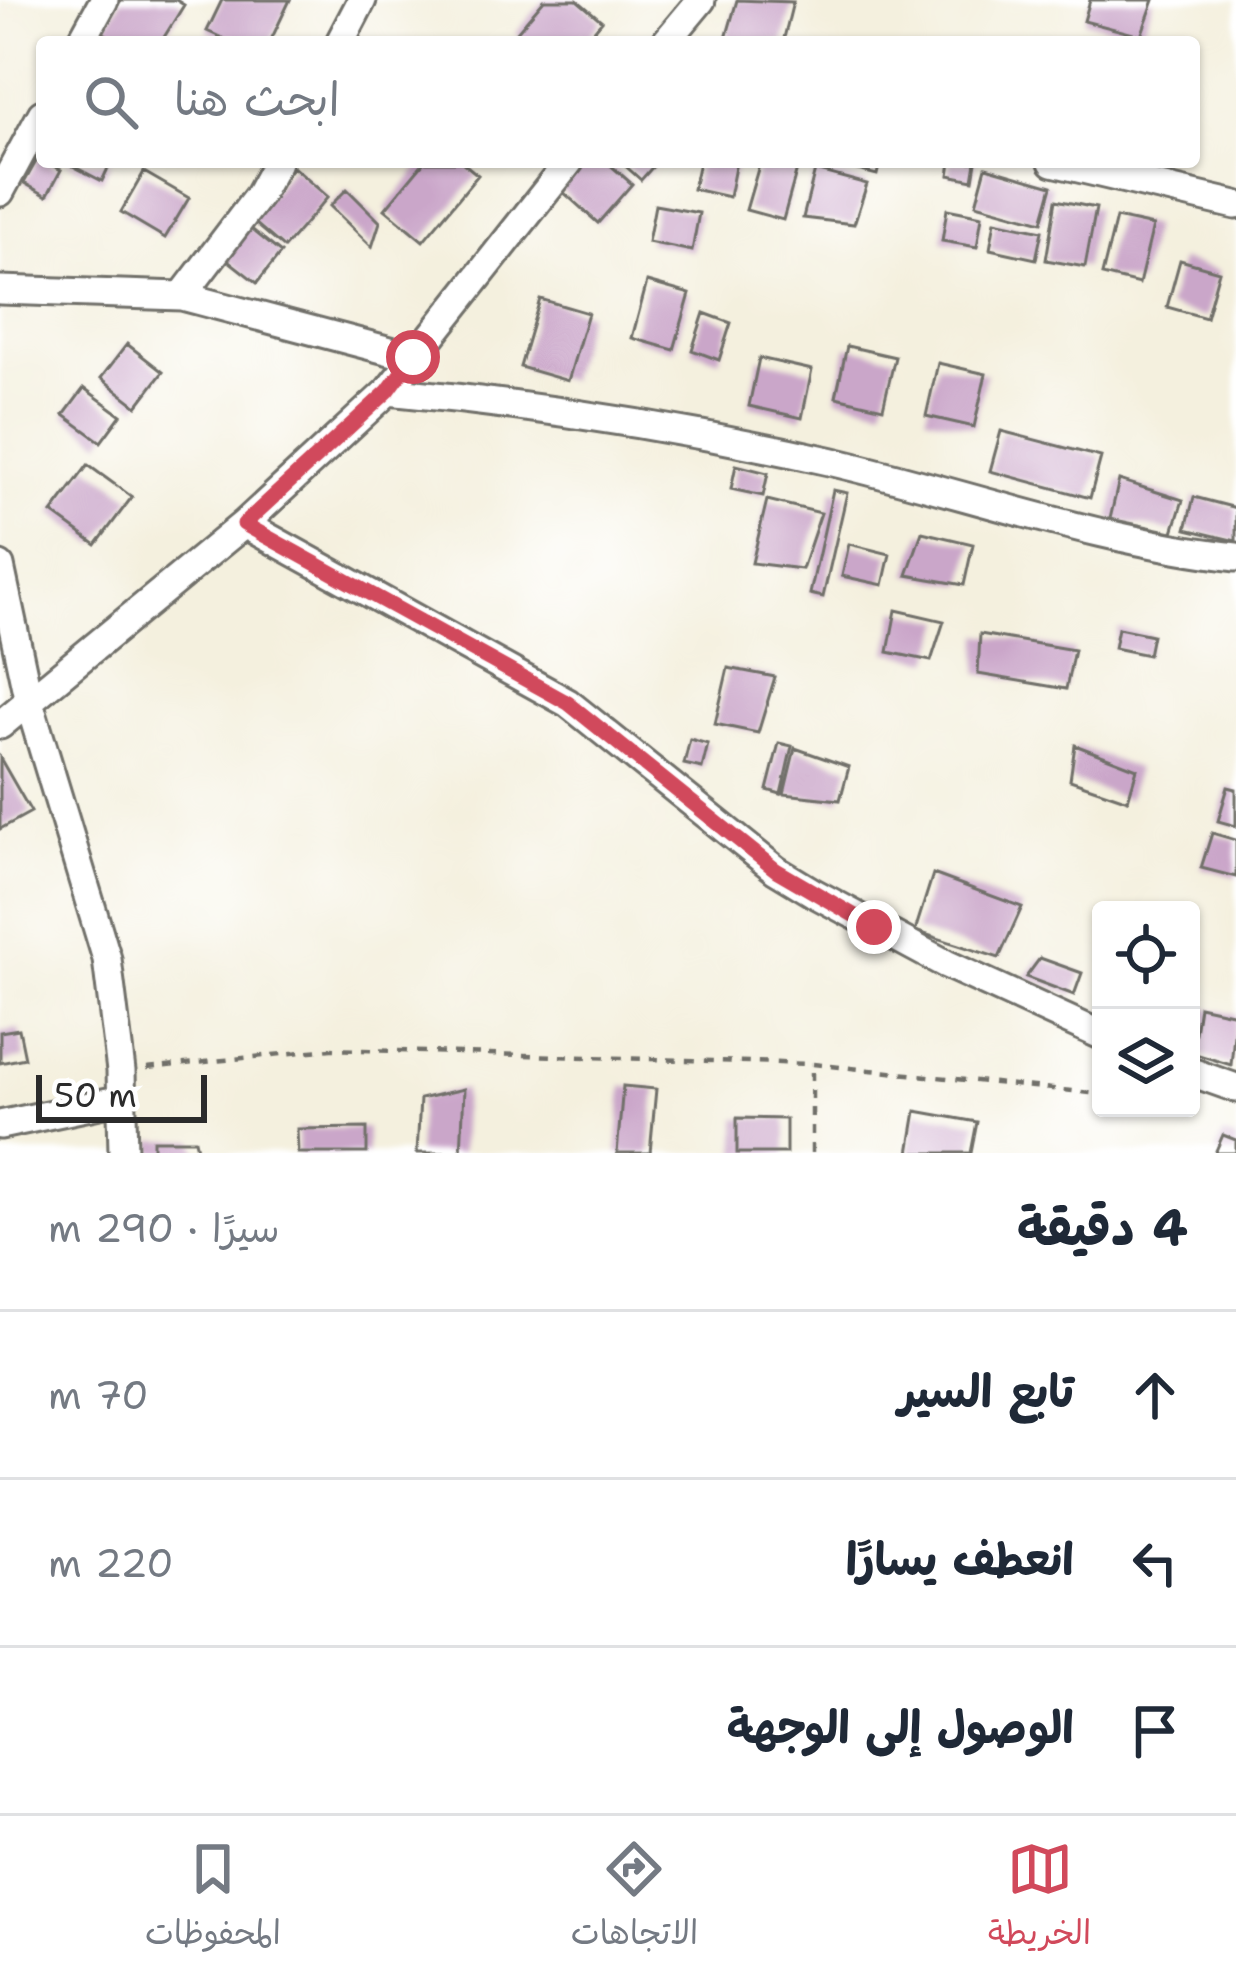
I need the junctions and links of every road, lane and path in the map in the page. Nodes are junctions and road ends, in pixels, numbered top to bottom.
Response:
1 (104, 0) edge
2 (362, 0) edge
3 (700, 0) edge
4 (84, 36) edge
5 (343, 36) edge
6 (671, 36) edge
7 (36, 126) edge
8 (274, 168) edge
9 (564, 168) edge
10 (1079, 168) edge
11 (0, 192) edge
12 (1236, 205) edge
13 (0, 290) edge
14 (182, 296) junction
15 (413, 357) junction
16 (388, 391) junction
17 (244, 524) junction
18 (1236, 557) edge
19 (0, 566) edge
20 (28, 702) junction
21 (0, 724) edge
22 (1092, 1031) edge
23 (812, 1064) junction
24 (121, 1071) junction
25 (1200, 1075) edge
26 (1236, 1088) edge
27 (1092, 1093) edge
28 (118, 1100) junction
29 (0, 1125) edge
30 (123, 1153) edge
31 (812, 1153) edge

1 - 4 street
2 - 5 street
3 - 6 street
7 - 11 street
8 - 14 street
9 - 15 street
10 - 12 street
13 - 14 street
14 - 15 street
15 - 16 street
16 - 17 street
16 - 18 street
17 - 20 street
17 - 22 street
19 - 20 street
20 - 21 street
20 - 24 street
23 - 24 path
23 - 27 path
23 - 31 path
24 - 28 street
25 - 26 street
28 - 29 street
28 - 30 street

